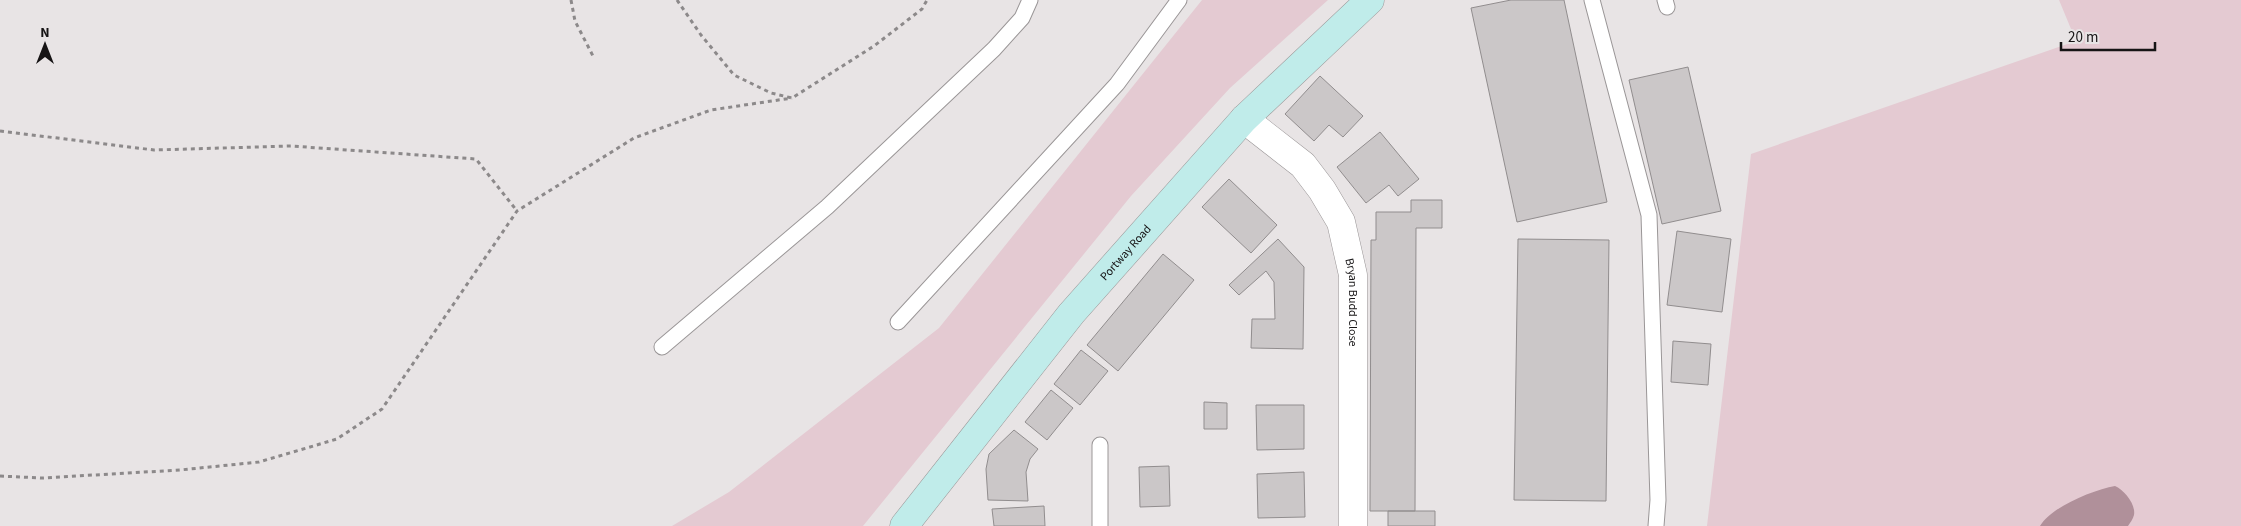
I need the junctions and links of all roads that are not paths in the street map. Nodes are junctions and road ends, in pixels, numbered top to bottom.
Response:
1 (1030, 0) edge
2 (1179, 0) edge
3 (1370, 0) edge
4 (1592, 0) edge
5 (1244, 119) junction
6 (898, 322) dead end
7 (662, 346) dead end
8 (1100, 445) dead end
9 (904, 526) edge
10 (1100, 526) edge
11 (1353, 526) edge
12 (1656, 526) edge

1 - 7 lane
2 - 6 lane
3 - 5 street, Portway Road
4 - 12 lane
5 - 9 street, Portway Road
5 - 11 street, Bryan Budd Close
8 - 10 lane

